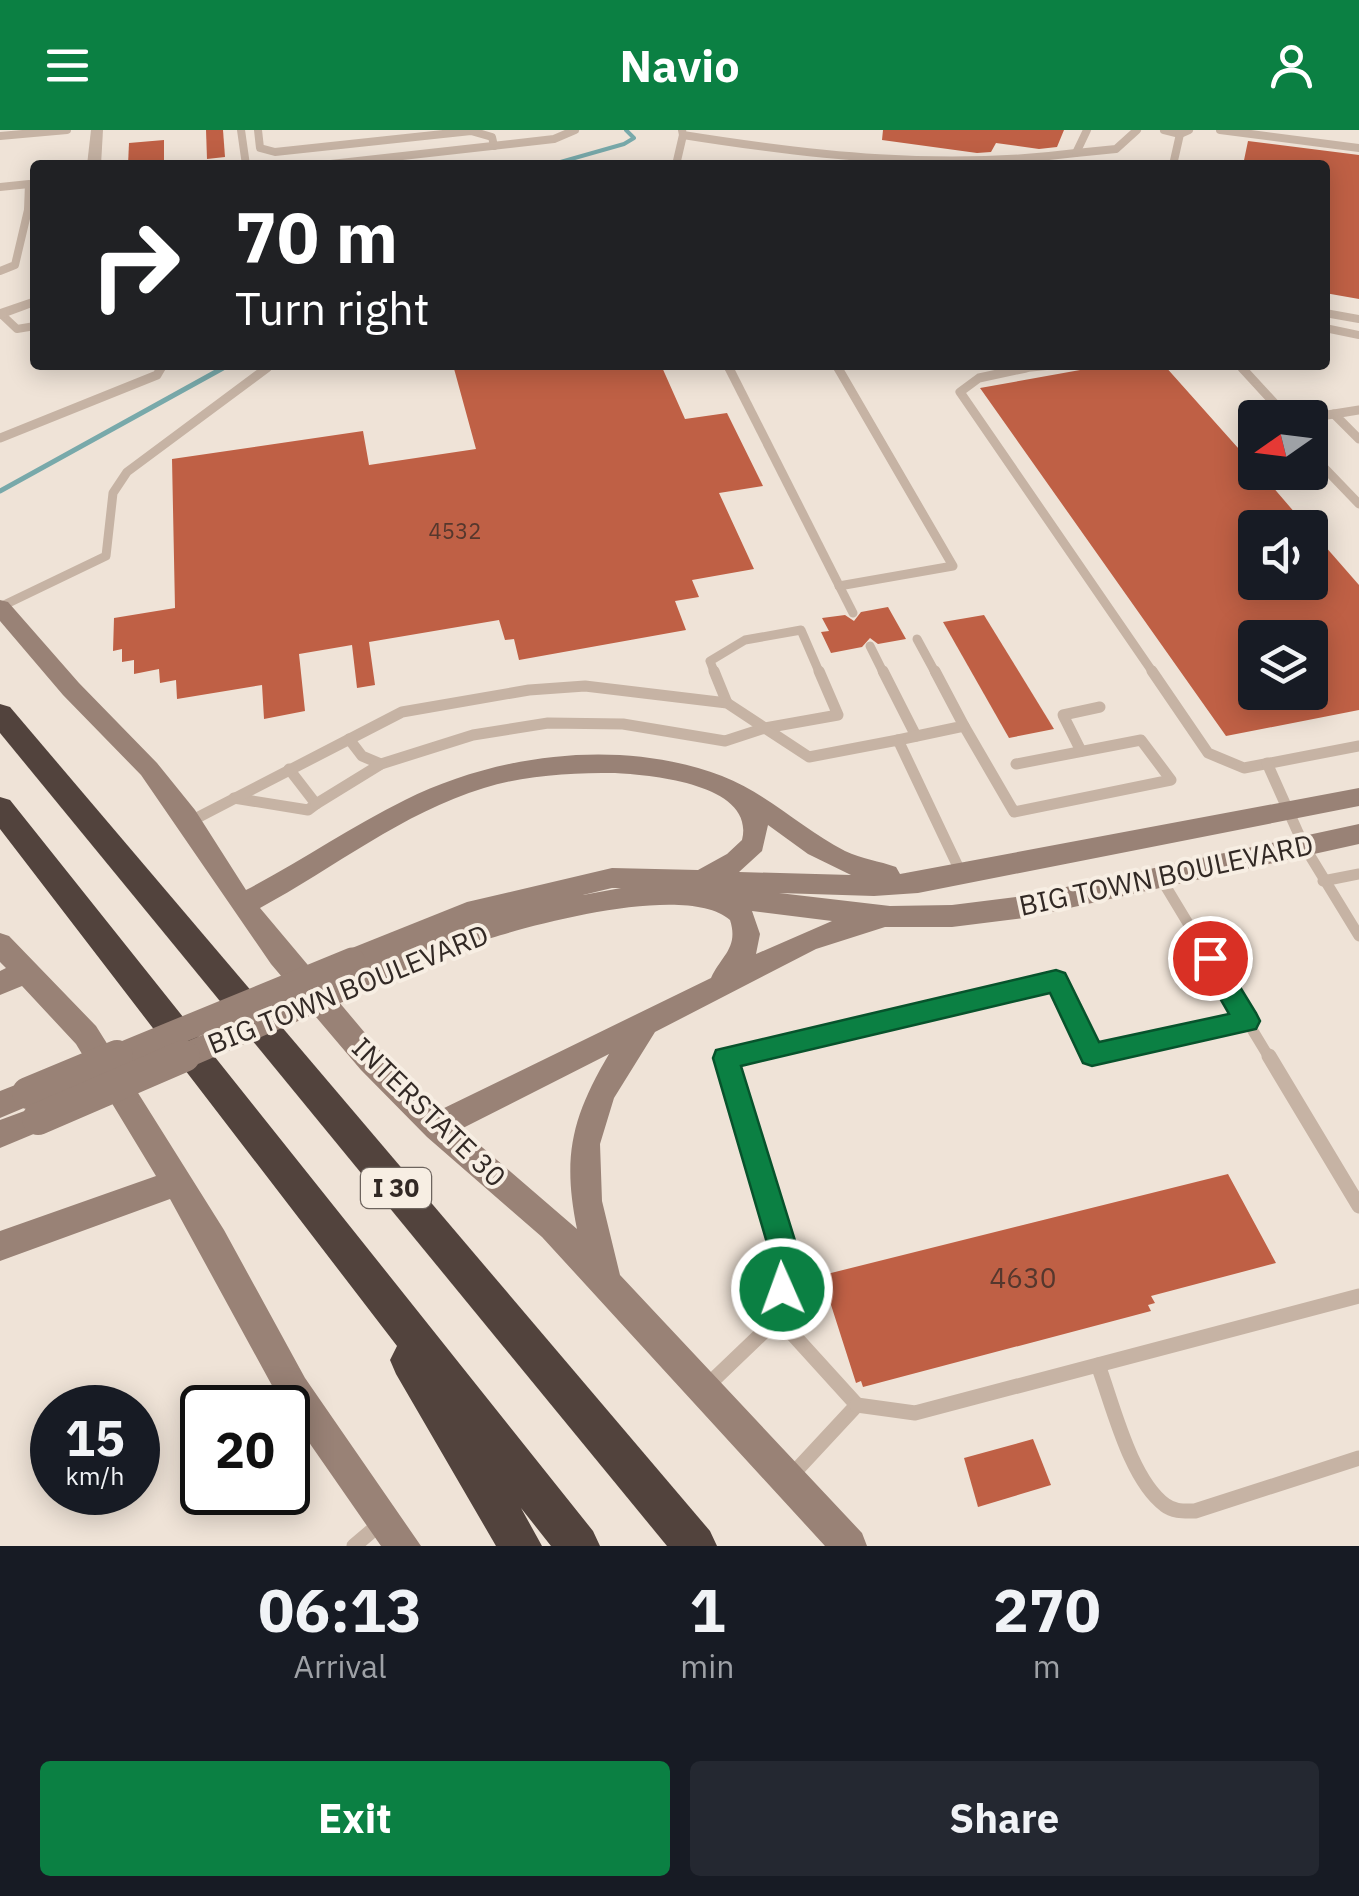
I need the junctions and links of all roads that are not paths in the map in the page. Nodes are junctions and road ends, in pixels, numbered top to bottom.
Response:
1 (67, 130) edge
2 (97, 130) edge
3 (241, 130) edge
4 (258, 130) edge
5 (524, 130) edge
6 (575, 130) edge
7 (1087, 130) edge
8 (1137, 130) edge
9 (1164, 130) edge
10 (1190, 130) edge
11 (1220, 130) edge
12 (683, 132) edge
13 (1180, 134) junction
14 (0, 136) edge
15 (529, 142) junction
16 (494, 146) junction
17 (1359, 148) edge
18 (792, 152) junction
19 (1076, 153) junction
20 (94, 160) edge
21 (245, 160) edge
22 (367, 160) edge
23 (677, 160) edge
24 (788, 160) edge
25 (941, 160) edge
26 (1037, 160) edge
27 (1174, 160) edge
28 (0, 187) edge
29 (30, 197) edge
30 (30, 214) edge
31 (0, 271) edge
32 (30, 304) edge
33 (0, 314) edge
34 (1330, 314) edge
35 (1359, 319) edge
36 (30, 327) edge
37 (1330, 329) edge
38 (1359, 335) edge
39 (160, 370) edge
40 (264, 370) edge
41 (730, 370) edge
42 (839, 370) edge
43 (1022, 370) edge
44 (1244, 370) edge
45 (1271, 400) edge
46 (1359, 410) edge
47 (1334, 414) junction
48 (1328, 415) edge
49 (0, 438) edge
50 (1359, 439) edge
51 (1328, 472) edge
52 (1359, 504) edge
53 (840, 586) junction
54 (0, 607) edge
55 (853, 613) dead end
56 (917, 639) dead end
57 (870, 646) dead end
58 (726, 702) junction
59 (1100, 708) dead end
60 (0, 714) edge
61 (964, 726) junction
62 (765, 728) junction
63 (916, 736) junction
64 (348, 738) junction
65 (898, 740) junction
66 (1359, 746) edge
67 (1081, 751) junction
68 (381, 764) junction
69 (1016, 764) dead end
70 (1267, 764) junction
71 (290, 768) junction
72 (726, 787) junction
73 (1359, 797) edge
74 (234, 798) junction
75 (316, 804) junction
76 (0, 808) edge
77 (1289, 810) junction
78 (189, 822) junction
79 (1359, 834) edge
80 (1304, 846) junction
81 (1359, 874) edge
82 (963, 877) junction
83 (1160, 877) junction
84 (1323, 881) junction
85 (693, 885) junction
86 (242, 905) junction
87 (978, 914) junction
88 (890, 917) junction
89 (1359, 936) edge
90 (0, 944) edge
91 (14, 978) edge
92 (700, 997) junction
93 (648, 1020) junction
94 (1247, 1021) junction
95 (0, 1105) edge
96 (33, 1106) junction
97 (437, 1127) junction
98 (0, 1134) edge
99 (178, 1182) junction
100 (1359, 1206) edge
101 (0, 1246) edge
102 (353, 1262) junction
103 (606, 1281) junction
104 (1359, 1296) edge
105 (778, 1318) junction
106 (1098, 1365) junction
107 (704, 1388) junction
108 (857, 1405) junction
109 (1359, 1458) edge
110 (788, 1479) junction
111 (394, 1533) edge
112 (354, 1546) edge
113 (520, 1546) edge
114 (578, 1546) edge
115 (695, 1546) edge
116 (849, 1546) edge

1 - 14 lane
2 - 20 street
3 - 21 lane
4 - 16 lane
5 - 15 lane
6 - 15 lane
7 - 19 lane
8 - 19 lane
9 - 13 lane
10 - 13 lane
11 - 17 lane
12 - 18 lane
12 - 23 lane
13 - 27 lane
15 - 16 lane
16 - 22 lane
18 - 24 lane
18 - 25 lane
19 - 26 lane
28 - 29 lane
30 - 31 lane
32 - 33 street
33 - 36 lane
34 - 35 lane
37 - 38 lane
39 - 49 lane
40 - 54 lane
41 - 53 lane
42 - 53 lane
43 - 70 lane
44 - 45 lane
46 - 47 lane
47 - 48 lane
47 - 50 lane
51 - 52 lane
53 - 55 lane
54 - 78 main road, INTERSTATE 30
56 - 61 lane
57 - 63 lane
58 - 62 lane
58 - 62 lane
58 - 64 lane
59 - 67 lane
60 - 115 highway, I 30
61 - 63 lane
61 - 67 lane
62 - 65 lane
62 - 68 lane
63 - 65 lane
64 - 68 lane
64 - 71 lane
65 - 82 lane
66 - 70 lane
67 - 69 lane
68 - 75 lane
70 - 77 lane
71 - 74 lane
71 - 75 lane
72 - 82 main road
72 - 85 main road
72 - 86 main road
73 - 77 main road, BIG TOWN BOULEVARD
74 - 75 lane
74 - 78 lane
76 - 102 highway, I 30
77 - 80 lane
77 - 82 main road, BIG TOWN BOULEVARD
78 - 86 main road, INTERSTATE 30
79 - 80 main road, BIG TOWN BOULEVARD
80 - 83 main road, BIG TOWN BOULEVARD
80 - 84 lane
81 - 84 lane
82 - 85 main road, BIG TOWN BOULEVARD
82 - 87 main road
83 - 87 main road, BIG TOWN BOULEVARD
83 - 94 lane
84 - 89 lane
85 - 88 main road, BIG TOWN BOULEVARD
85 - 92 main road
85 - 96 main road, BIG TOWN BOULEVARD, bridge
86 - 97 main road, INTERSTATE 30
87 - 88 main road, BIG TOWN BOULEVARD
88 - 92 main road
90 - 91 main road
91 - 99 main road
92 - 93 main road
93 - 97 main road
93 - 103 main road
94 - 100 lane
94 - 105 lane
95 - 96 main road, BIG TOWN BOULEVARD
96 - 98 main road, BIG TOWN BOULEVARD
97 - 103 main road, INTERSTATE 30
99 - 101 main road
99 - 111 main road
102 - 113 highway
102 - 114 highway, I 30
103 - 107 main road, INTERSTATE 30
104 - 106 lane
105 - 107 lane
105 - 108 lane
106 - 108 lane
106 - 109 lane
107 - 110 main road, INTERSTATE 30
108 - 110 lane
110 - 116 main road, INTERSTATE 30
111 - 112 lane

